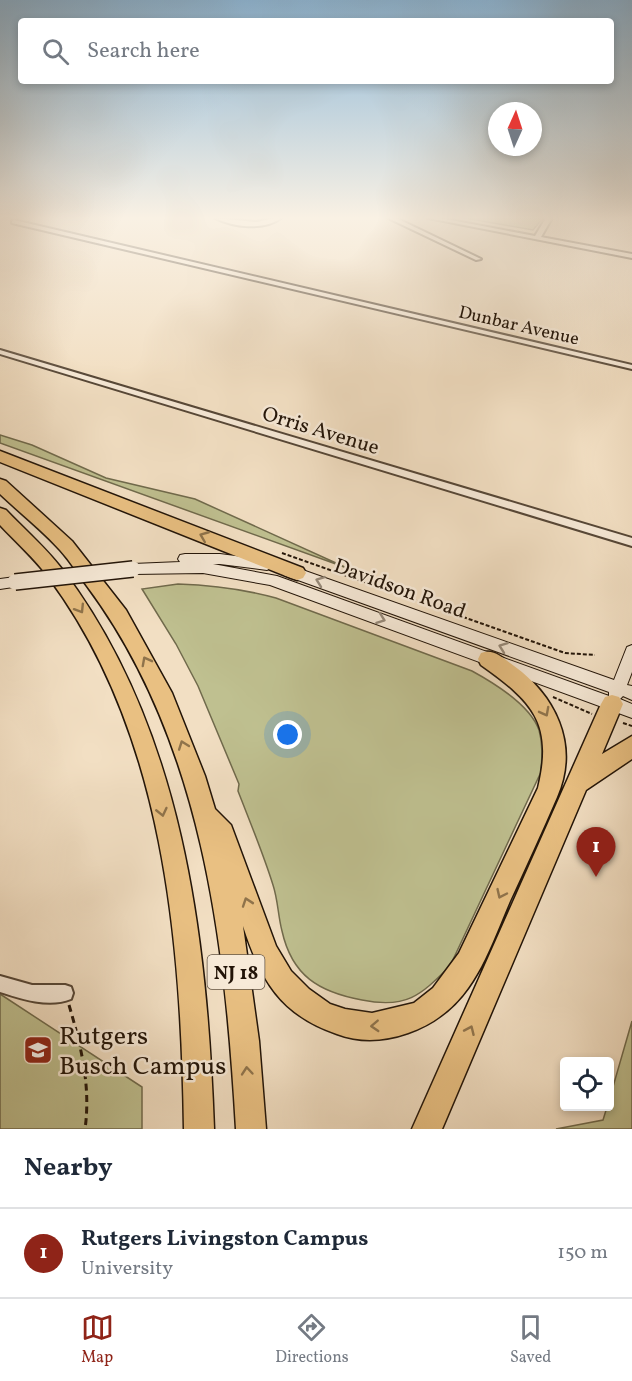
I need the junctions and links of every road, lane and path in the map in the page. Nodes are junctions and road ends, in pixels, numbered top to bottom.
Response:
1 (222, 271) edge
2 (0, 352) edge
3 (632, 367) edge
4 (0, 456) edge
5 (0, 485) edge
6 (0, 514) edge
7 (0, 519) edge
8 (18, 531) junction
9 (632, 542) edge
10 (274, 550) dead end
11 (163, 566) junction
12 (297, 573) junction
13 (0, 584) edge
14 (632, 651) edge
15 (595, 655) dead end
16 (488, 659) junction
17 (543, 693) dead end
18 (619, 706) edge
19 (632, 726) edge
20 (632, 746) edge
21 (577, 783) junction
22 (205, 816) junction
23 (0, 984) edge
24 (65, 993) joint
25 (85, 1129) edge
26 (199, 1129) edge
27 (251, 1129) edge
28 (427, 1129) edge

1 - 3 street, Dunbar Avenue
2 - 9 street, Orris Avenue
12 -> 4 highway
22 -> 5 highway, NJ 18
6 - 8 highway, NJ 18
7 - 8 highway
8 -> 26 highway, NJ 18
10 - 15 path
11 - 12 main road, Davidson Road
11 - 13 main road, Davidson Road, bridge
11 -> 16 main road, Davidson Road
18 -> 12 main road, Davidson Road
14 - 18 main road
16 - 18 main road, Davidson Road
16 -> 22 highway
17 - 18 path
18 - 19 path
18 - 21 highway
20 - 21 highway
28 -> 21 highway
27 -> 22 highway, NJ 18
23 - 24 street
24 - 25 path

